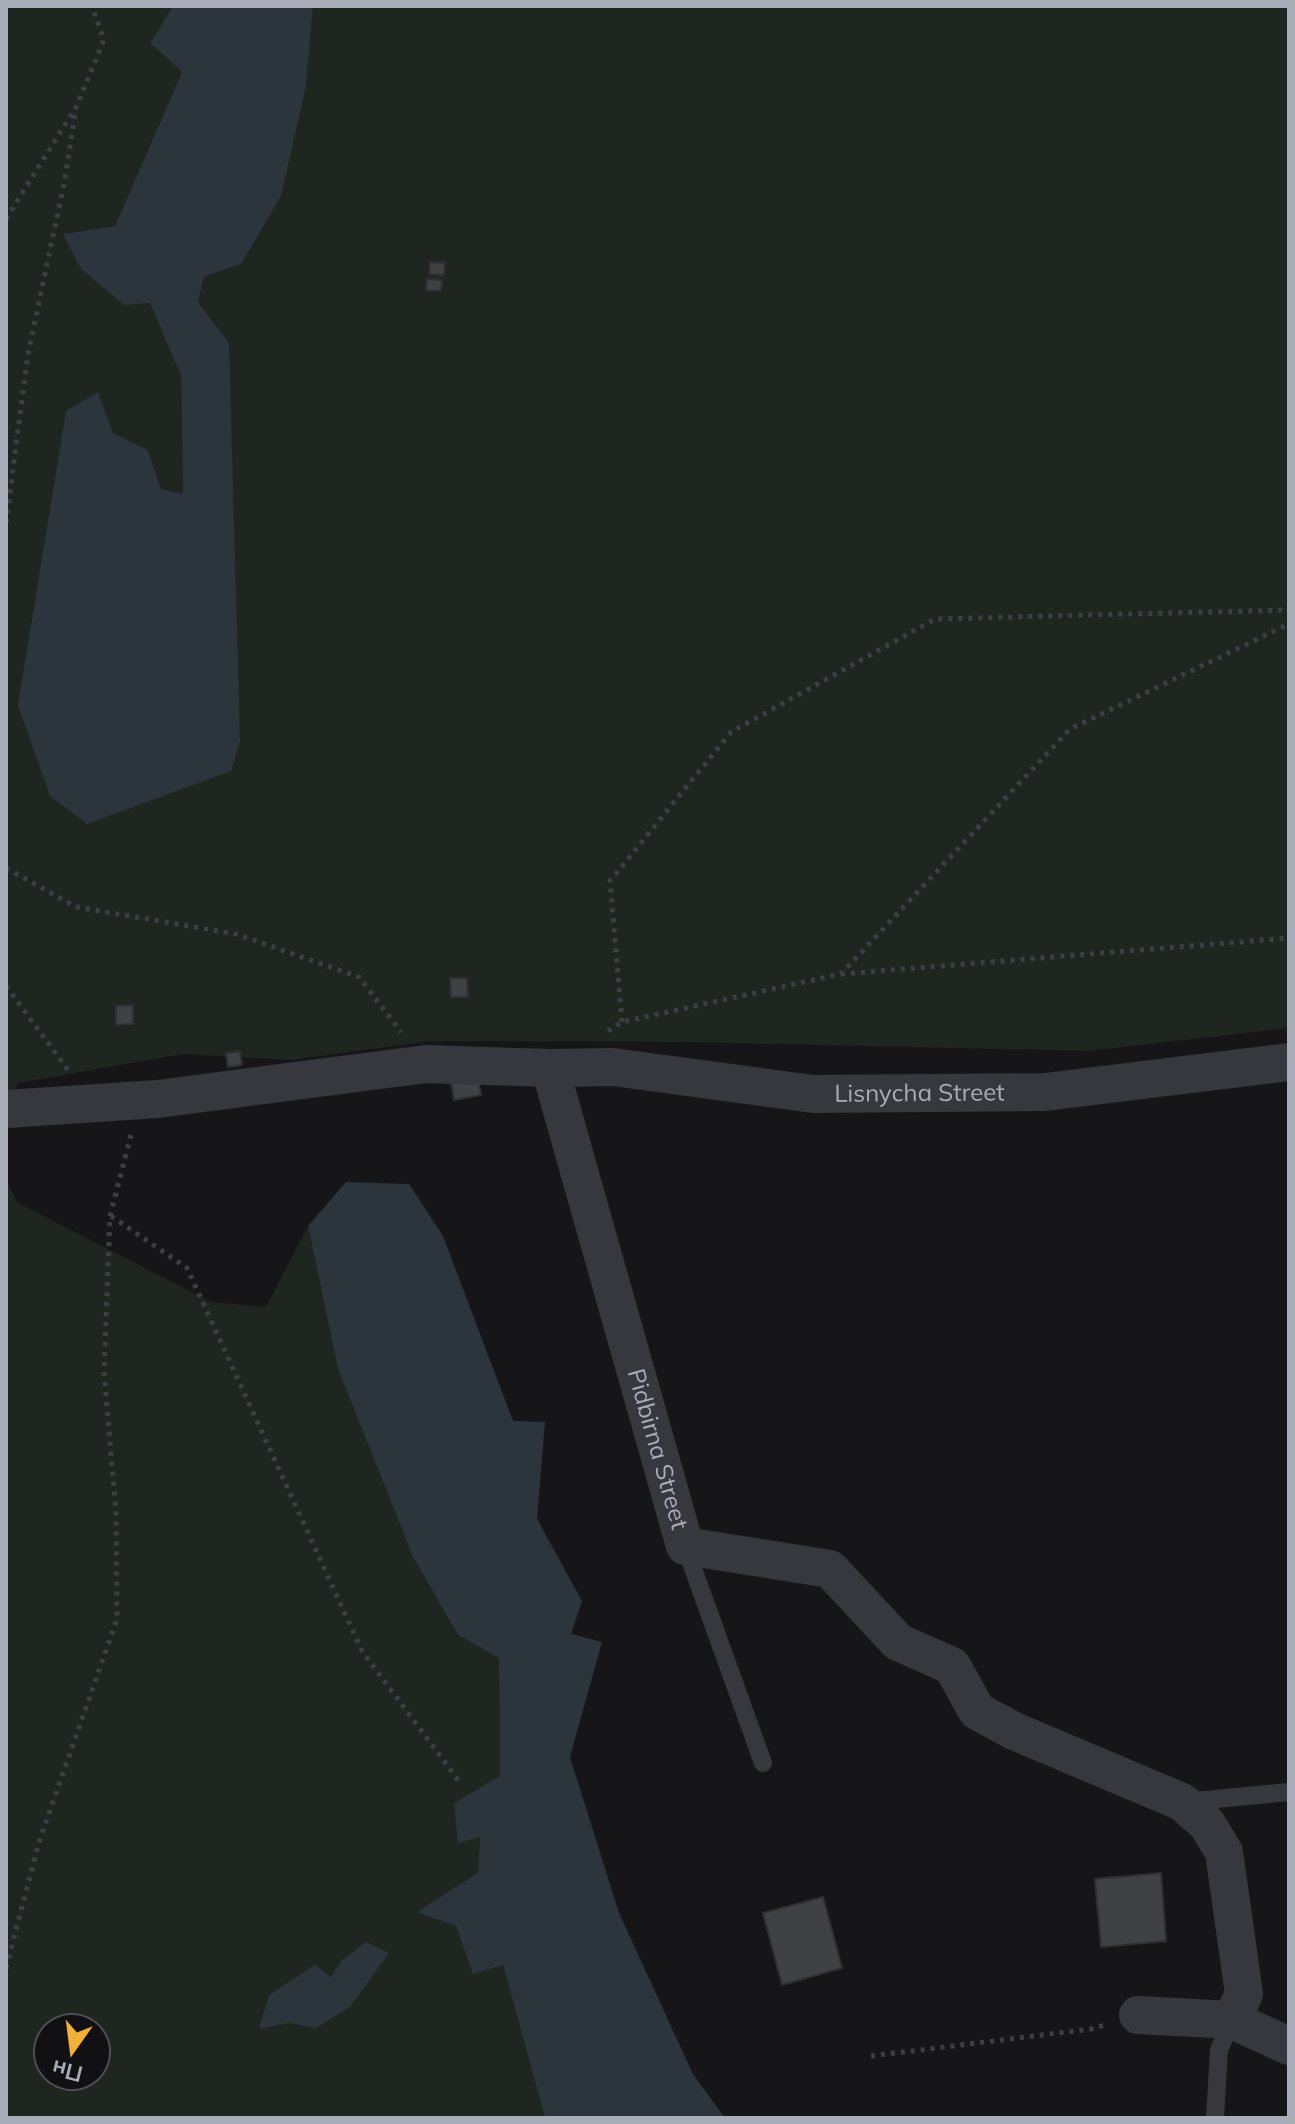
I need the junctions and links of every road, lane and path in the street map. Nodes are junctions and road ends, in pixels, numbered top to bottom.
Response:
1 (92, 6) edge
2 (76, 107) junction
3 (6, 219) edge
4 (6, 523) edge
5 (1289, 610) edge
6 (1289, 624) edge
7 (6, 868) edge
8 (1289, 938) edge
9 (841, 974) junction
10 (6, 986) edge
11 (622, 1022) junction
12 (598, 1037) dead end
13 (1289, 1062) edge
14 (426, 1064) junction
15 (550, 1068) junction
16 (158, 1099) junction
17 (92, 1103) junction
18 (6, 1109) edge
19 (110, 1216) junction
20 (685, 1546) junction
21 (763, 1763) dead end
22 (458, 1780) dead end
23 (1289, 1792) edge
24 (1182, 1802) junction
25 (6, 1968) edge
26 (1138, 2015) joint
27 (1232, 2020) junction
28 (1289, 2046) edge
29 (871, 2056) dead end
30 (1215, 2118) edge

1 - 2 path
2 - 3 path
2 - 4 path
5 - 11 path
6 - 9 path
7 - 14 path
8 - 9 path
9 - 11 path
10 - 17 path
11 - 12 path
13 - 15 street, Lisnycha Street
14 - 15 street, Lisnycha Street
14 - 16 street, Lisnycha Street
15 - 20 street, Pidbirna Street
16 - 17 street, Lisnycha Street
16 - 19 path
17 - 18 street, Lisnycha Street
19 - 22 path
19 - 25 path
20 - 21 lane
20 - 24 street, Pidbirna Street
23 - 24 lane, Pidbirna Street
24 - 27 street, Pidbirna Street
26 - 27 street
26 - 29 path
27 - 28 street
27 - 30 lane

